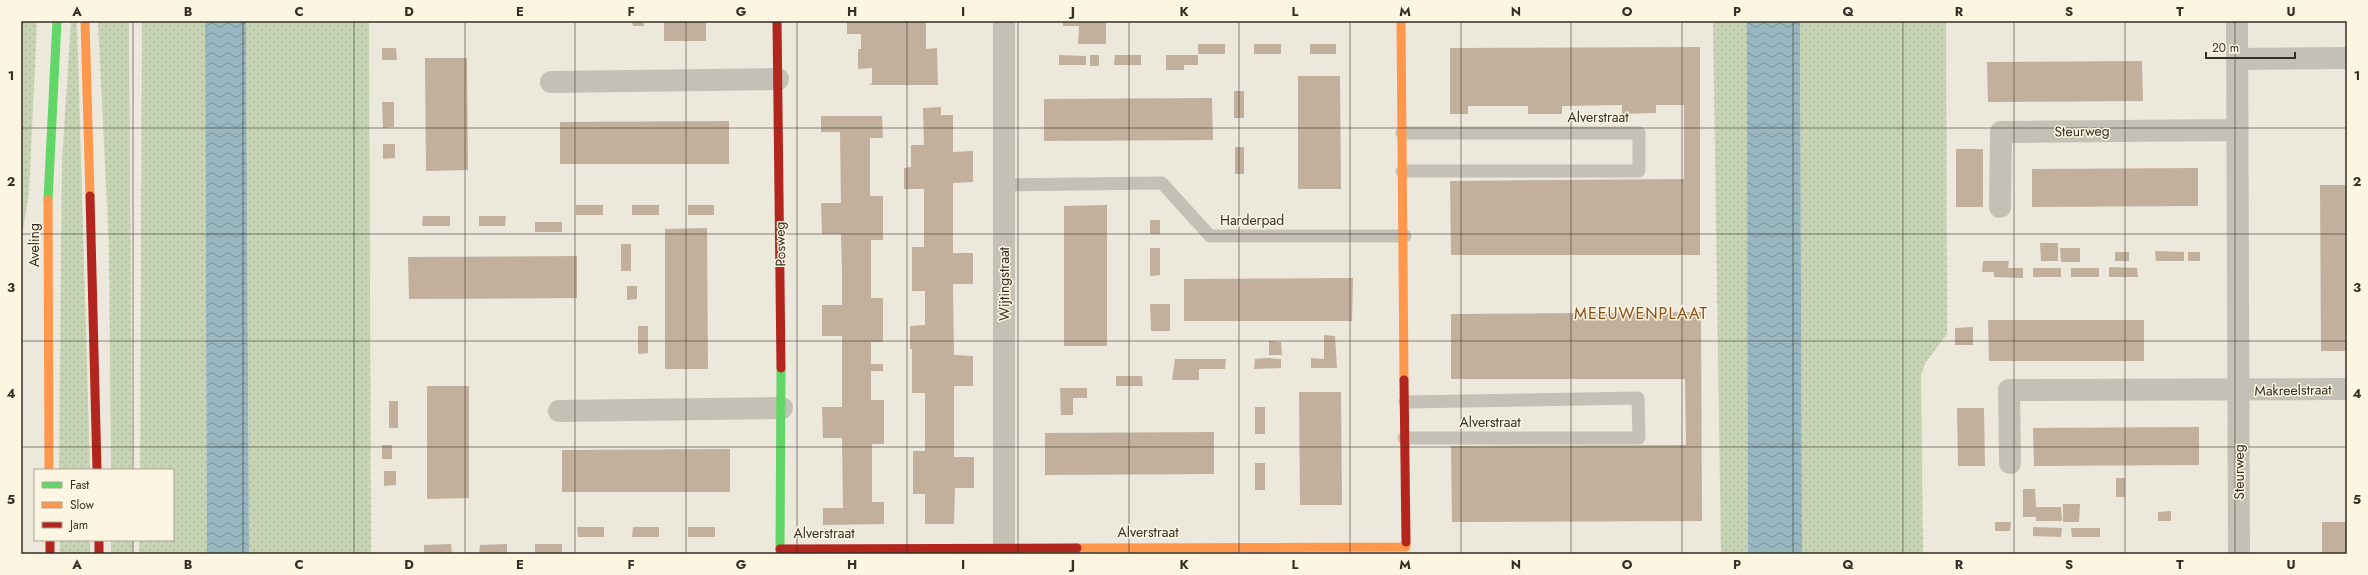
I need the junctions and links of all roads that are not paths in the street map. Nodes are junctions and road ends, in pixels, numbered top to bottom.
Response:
1 (57, 21) edge
2 (85, 21) edge
3 (778, 21) edge
4 (1004, 21) edge
5 (1401, 21) edge
6 (2238, 21) edge
7 (2347, 58) edge
8 (2238, 59) junction
9 (778, 79) junction
10 (551, 82) dead end
11 (2237, 130) junction
12 (1402, 133) junction
13 (1402, 171) junction
14 (1004, 185) junction
15 (2000, 207) dead end
16 (1405, 236) junction
17 (2347, 389) edge
18 (2239, 390) junction
19 (1405, 402) junction
20 (782, 408) junction
21 (559, 411) dead end
22 (1404, 438) junction
23 (2010, 463) dead end
24 (49, 469) edge
25 (97, 469) edge
26 (50, 541) edge
27 (99, 541) edge
28 (1004, 548) junction
29 (780, 551) edge
30 (1137, 551) edge
31 (50, 554) edge
32 (99, 554) edge
33 (2239, 554) edge

1 - 24 street, Aveling
2 - 25 street
3 - 9 street, Posweg
4 - 14 street, Wijtingstraat
5 - 12 street, Alverstraat
6 - 8 street, Steurweg
7 - 8 street
8 - 11 street, Steurweg
9 - 10 street
9 - 20 street, Posweg
11 - 15 street, Steurweg
11 - 18 street, Steurweg
12 - 13 street, Alverstraat
12 - 13 lane, Alverstraat
13 - 16 street, Alverstraat
14 - 16 lane, Harderpad
14 - 28 street, Wijtingstraat
16 - 19 street, Alverstraat
17 - 18 street, Makreelstraat
18 - 23 street
18 - 33 street, Steurweg
19 - 22 street, Alverstraat
19 - 22 lane, Alverstraat
20 - 21 street
20 - 29 street, Posweg
22 - 30 street, Alverstraat
26 - 31 street
27 - 32 street
28 - 29 street, Alverstraat
28 - 30 street, Alverstraat

